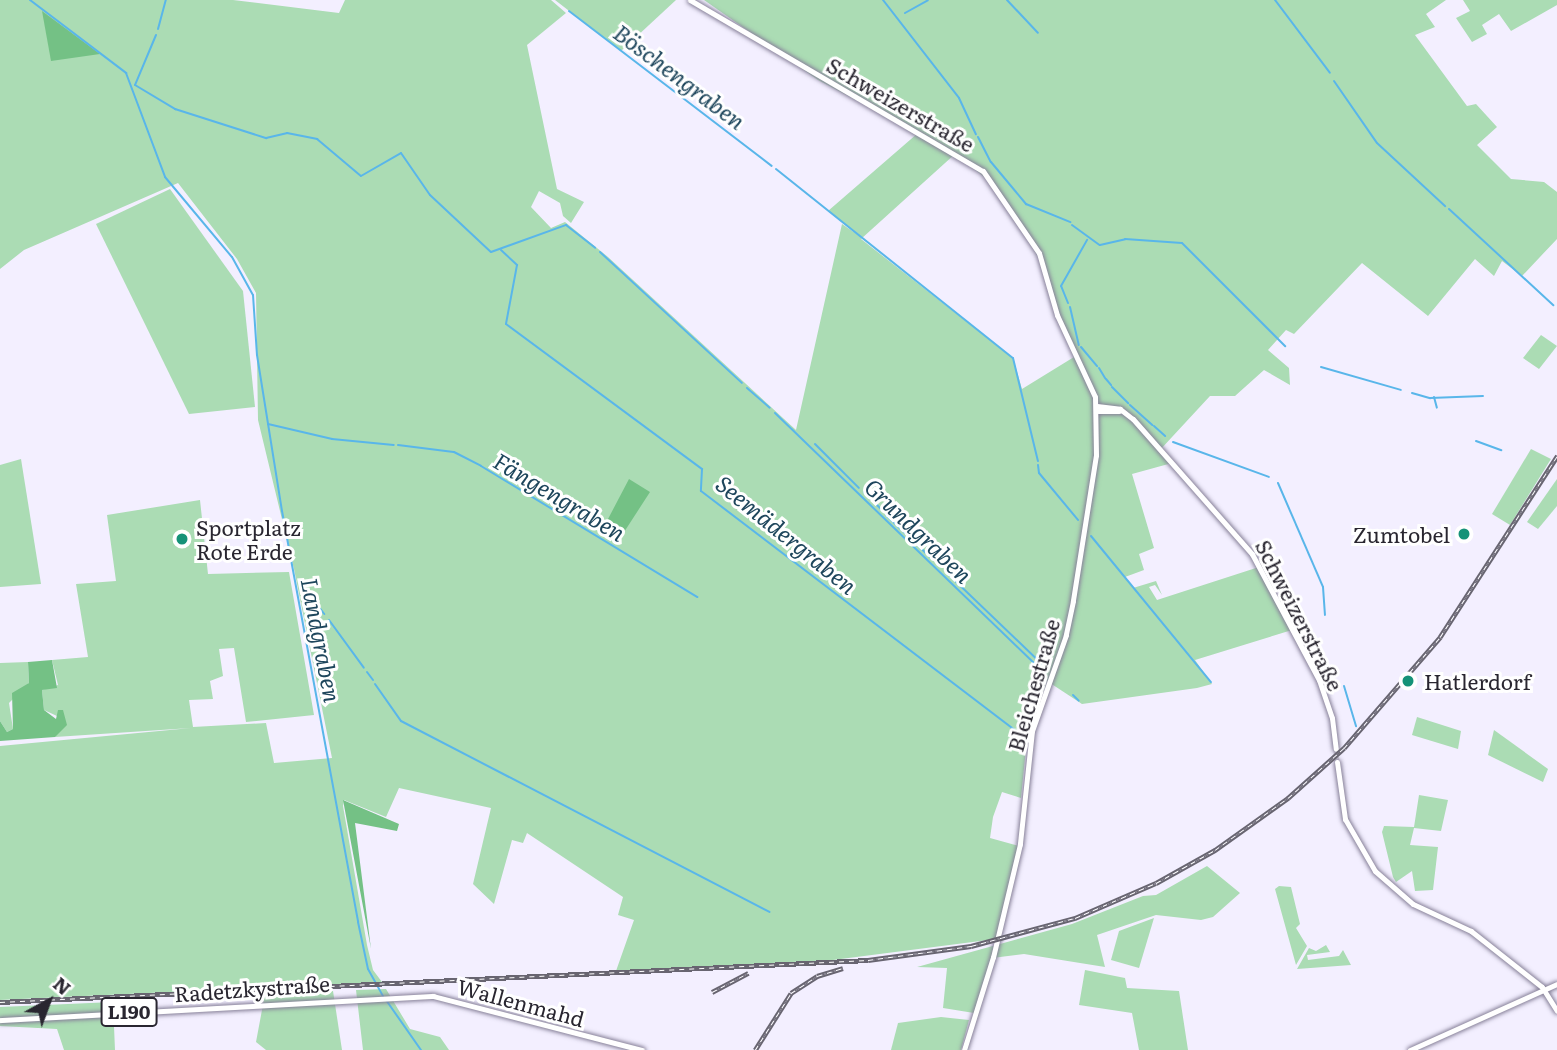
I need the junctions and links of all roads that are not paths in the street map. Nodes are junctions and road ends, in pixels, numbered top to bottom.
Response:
1 (690, 0) edge
2 (1097, 409) junction
3 (1336, 749) tunnel mouth
4 (1337, 762) tunnel mouth
5 (1557, 984) edge
6 (1545, 990) junction
7 (389, 996) joint
8 (1557, 1011) edge
9 (0, 1020) edge
10 (642, 1050) edge
11 (964, 1050) edge
12 (1410, 1050) edge

1 - 2 main road, Schweizerstraße
2 - 3 main road, Schweizerstraße
2 - 11 main road, Bleichestraße
4 - 6 main road
5 - 6 main road
6 - 8 main road
6 - 12 main road
7 - 9 main road, Radetzkystraße / L190
7 - 10 main road, Wallenmahd / L190

